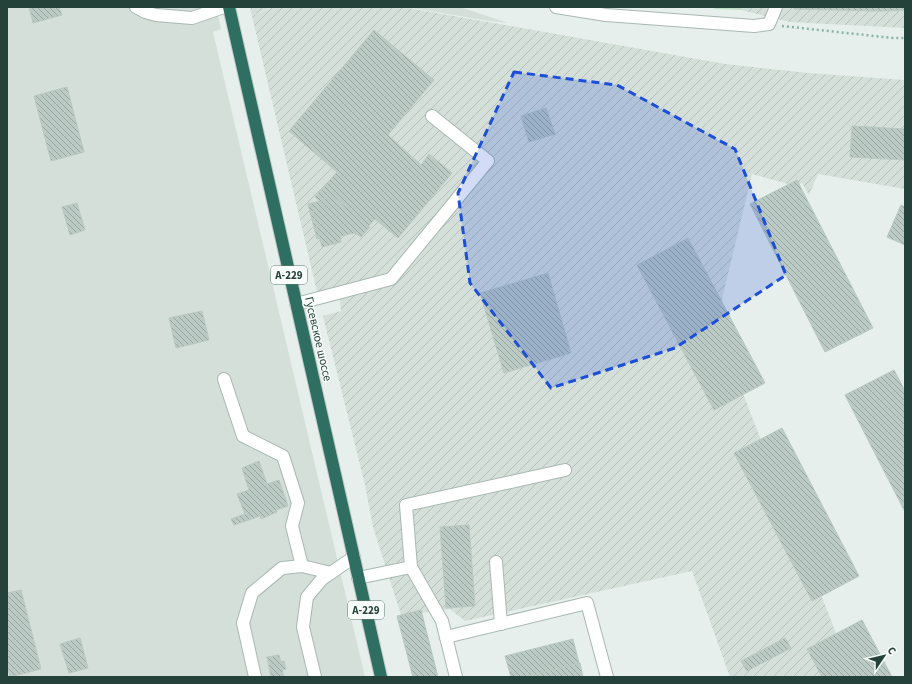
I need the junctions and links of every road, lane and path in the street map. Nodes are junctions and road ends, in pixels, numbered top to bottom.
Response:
1 (136, 7) edge
2 (224, 7) edge
3 (229, 7) edge
4 (556, 7) edge
5 (776, 7) edge
6 (769, 24) junction
7 (905, 38) edge
8 (432, 116) dead end
9 (296, 304) junction
10 (224, 379) dead end
11 (565, 470) dead end
12 (354, 557) junction
13 (496, 562) dead end
14 (302, 566) junction
15 (411, 567) junction
16 (331, 573) junction
17 (358, 578) junction
18 (501, 624) junction
19 (446, 637) junction
20 (255, 677) edge
21 (315, 677) edge
22 (381, 677) edge
23 (456, 677) edge
24 (607, 677) edge

1 - 2 lane
3 - 9 highway, Гусевское шоссе / А-229
4 - 6 lane
5 - 6 lane
6 - 7 path
8 - 9 lane
9 - 12 highway, Гусевское шоссе / А-229
10 - 14 lane
11 - 15 lane
12 - 16 lane
12 - 17 highway, Гусевское шоссе / А-229
13 - 18 lane
14 - 16 lane
14 - 20 lane
15 - 17 lane
15 - 19 lane
16 - 21 lane
17 - 22 highway, Гусевское шоссе / А-229
18 - 19 lane
18 - 24 lane
19 - 23 lane

